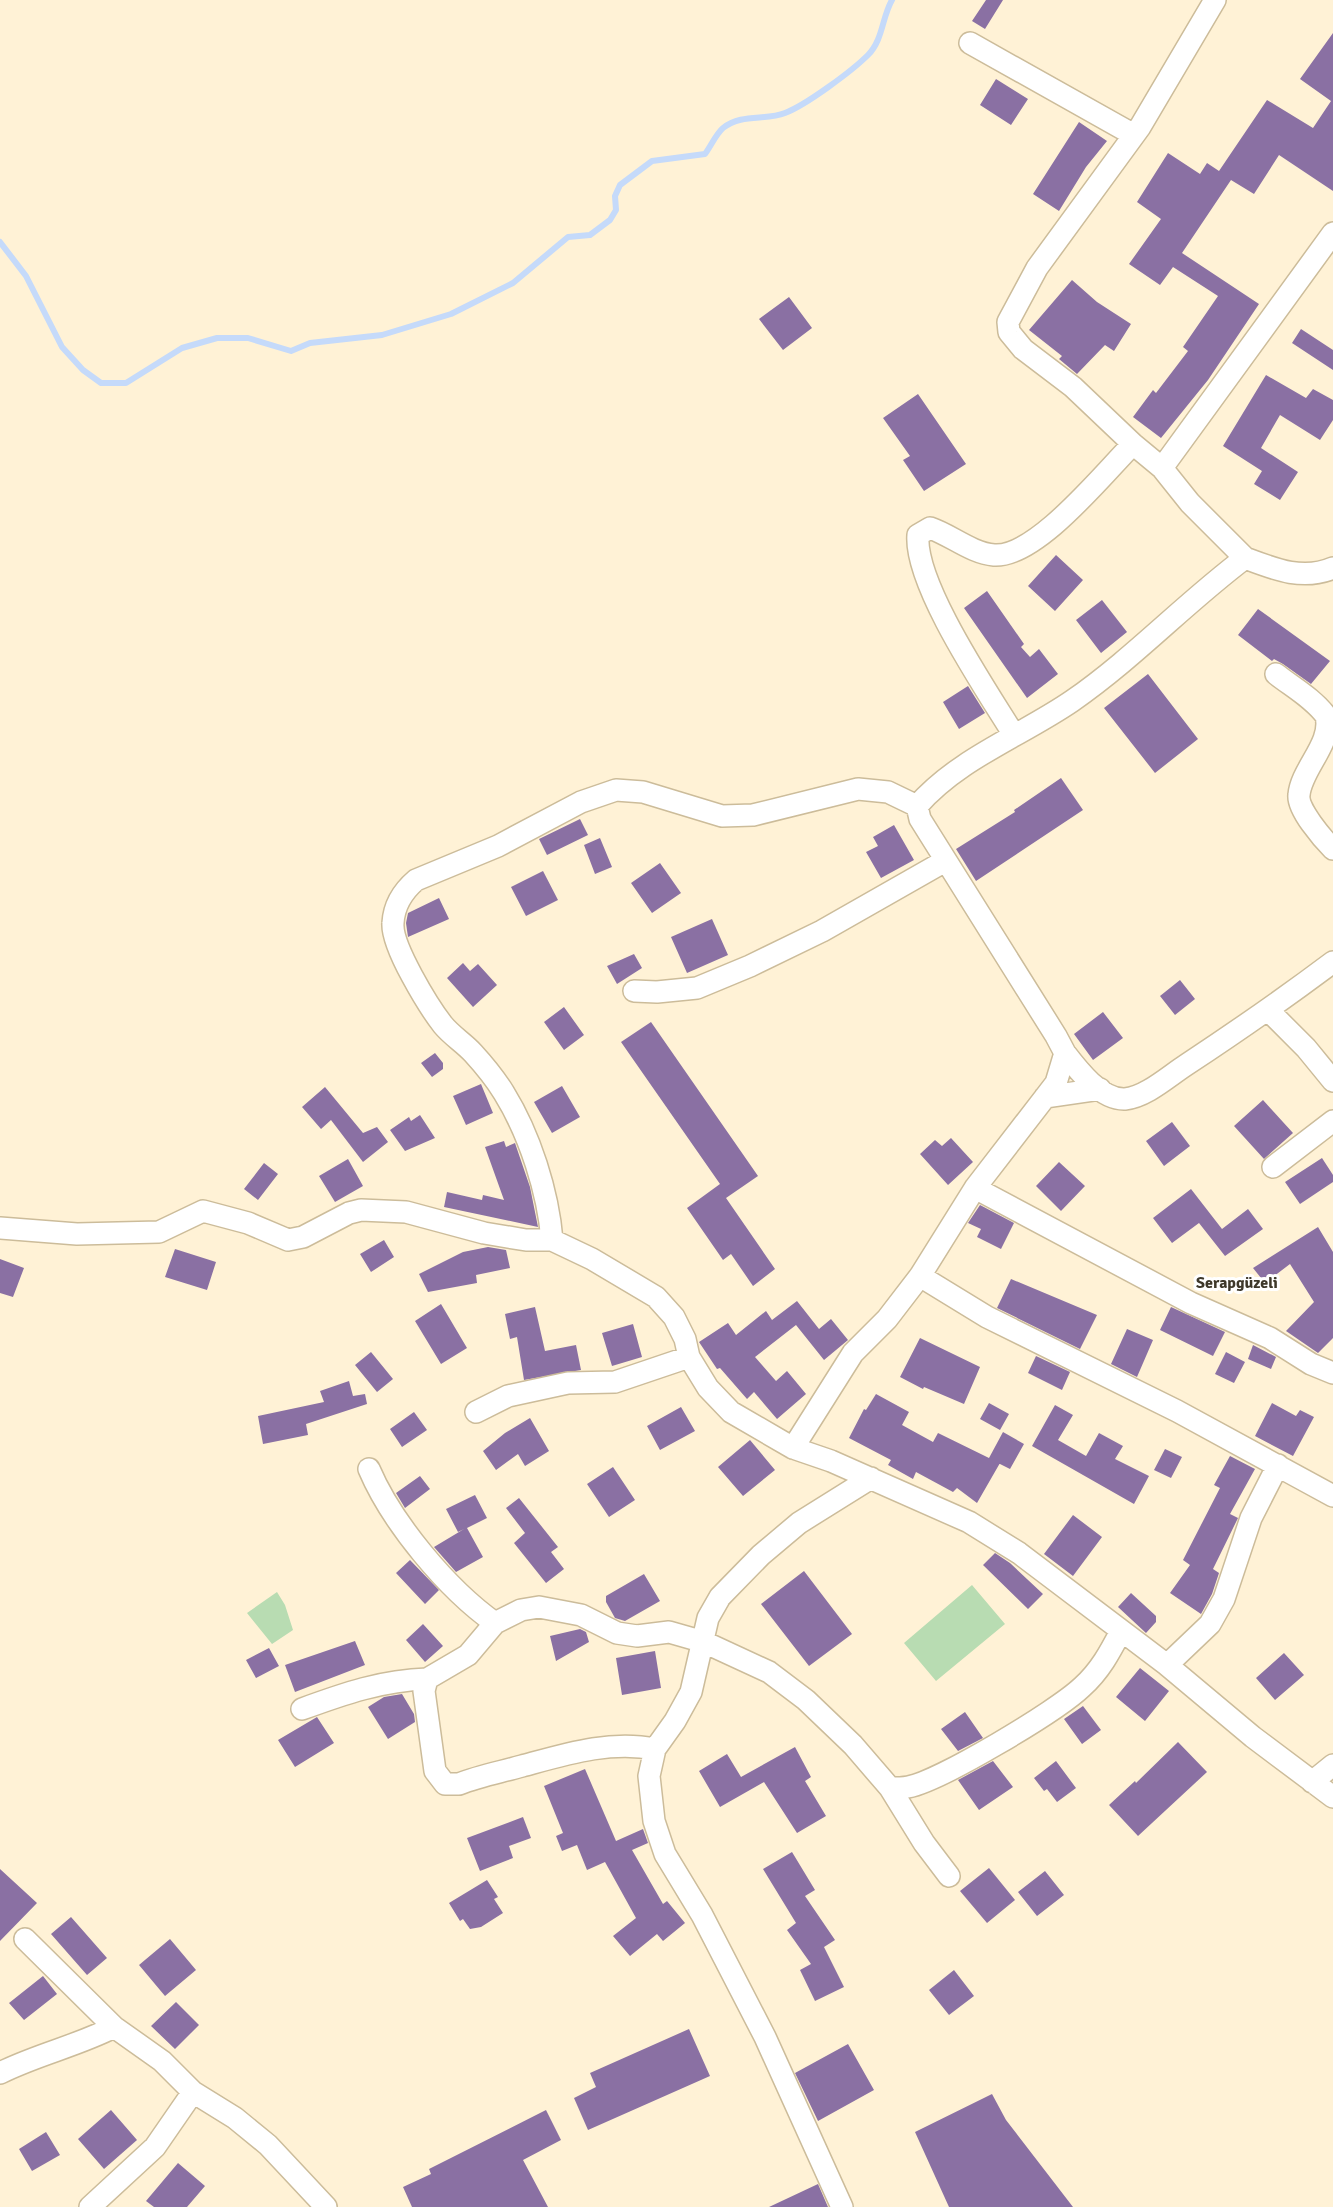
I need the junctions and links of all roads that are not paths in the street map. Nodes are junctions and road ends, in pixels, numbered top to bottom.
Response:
1 (1215, 0) edge
2 (970, 43) dead end
3 (1134, 135) junction
4 (1333, 233) edge
5 (1133, 444) junction
6 (1162, 468) junction
7 (1245, 558) junction
8 (1333, 568) edge
9 (1276, 674) dead end
10 (1014, 735) junction
11 (917, 806) junction
12 (1333, 849) edge
13 (945, 861) junction
14 (1333, 962) edge
15 (634, 991) dead end
16 (1268, 1010) junction
17 (1065, 1053) junction
18 (1333, 1081) edge
19 (1100, 1089) junction
20 (1045, 1097) junction
21 (1333, 1121) edge
22 (1273, 1167) dead end
23 (975, 1188) junction
24 (0, 1228) edge
25 (552, 1240) junction
26 (920, 1276) junction
27 (689, 1357) junction
28 (1333, 1373) edge
29 (476, 1412) dead end
30 (793, 1448) junction
31 (1278, 1465) junction
32 (369, 1469) dead end
33 (871, 1478) junction
34 (1333, 1496) edge
35 (495, 1623) junction
36 (1120, 1631) junction
37 (704, 1642) junction
38 (1167, 1665) junction
39 (427, 1679) junction
40 (302, 1709) dead end
41 (655, 1749) junction
42 (1333, 1765) edge
43 (1312, 1782) junction
44 (890, 1788) junction
45 (1333, 1797) edge
46 (949, 1876) dead end
47 (25, 1939) dead end
48 (114, 2027) junction
49 (0, 2073) edge
50 (193, 2092) junction
51 (90, 2207) edge
52 (326, 2207) edge
53 (842, 2207) edge

1 - 3 street
2 - 3 street
3 - 5 street
4 - 6 street
5 - 6 street
5 - 10 street
6 - 7 street
7 - 8 street
7 - 10 street
9 - 12 street
10 - 11 street
11 - 13 street
11 - 25 street
13 - 15 street
13 - 17 street
14 - 16 street
16 - 18 street
16 - 19 street
17 - 19 street
17 - 20 street
19 - 20 street
20 - 23 street
21 - 22 street
23 - 26 street
23 - 28 street
24 - 25 street
25 - 27 street
26 - 30 street
26 - 31 street
27 - 29 street
27 - 30 street
30 - 33 street
31 - 34 street
31 - 38 street
32 - 35 street
33 - 36 street
33 - 37 street
35 - 37 street
35 - 39 street
36 - 38 street
36 - 44 street
37 - 41 street
37 - 44 street
38 - 43 street
39 - 40 street
39 - 41 street
41 - 53 street
42 - 43 street
43 - 45 street
44 - 46 street
47 - 48 street
48 - 49 street
48 - 50 street
50 - 51 street
50 - 52 street

